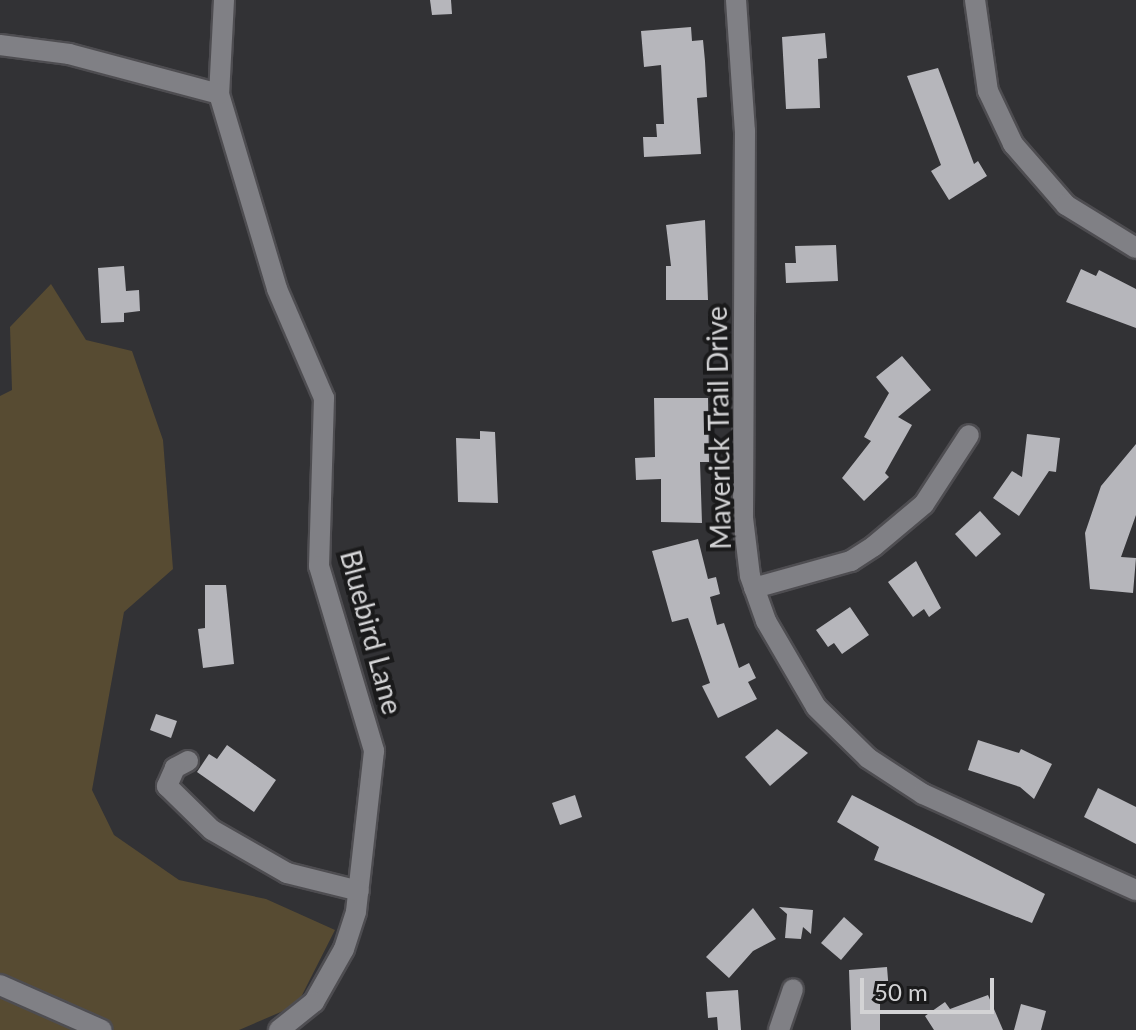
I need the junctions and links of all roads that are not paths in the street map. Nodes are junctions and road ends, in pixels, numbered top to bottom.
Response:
1 (224, 0) edge
2 (736, 0) edge
3 (975, 0) edge
4 (0, 45) edge
5 (219, 94) junction
6 (1136, 248) edge
7 (969, 435) dead end
8 (754, 588) junction
9 (188, 761) dead end
10 (1136, 890) edge
11 (359, 891) junction
12 (0, 985) edge
13 (793, 989) dead end
14 (102, 1030) edge
15 (279, 1030) edge
16 (779, 1030) edge

1 - 5 street, Bluebird Lane
2 - 8 street, Maverick Trail Drive
3 - 6 street
4 - 5 street
5 - 11 street, Bluebird Lane
7 - 8 street
8 - 10 street, Maverick Trail Drive
9 - 11 street
11 - 15 street, Bluebird Lane
12 - 14 street
13 - 16 street

